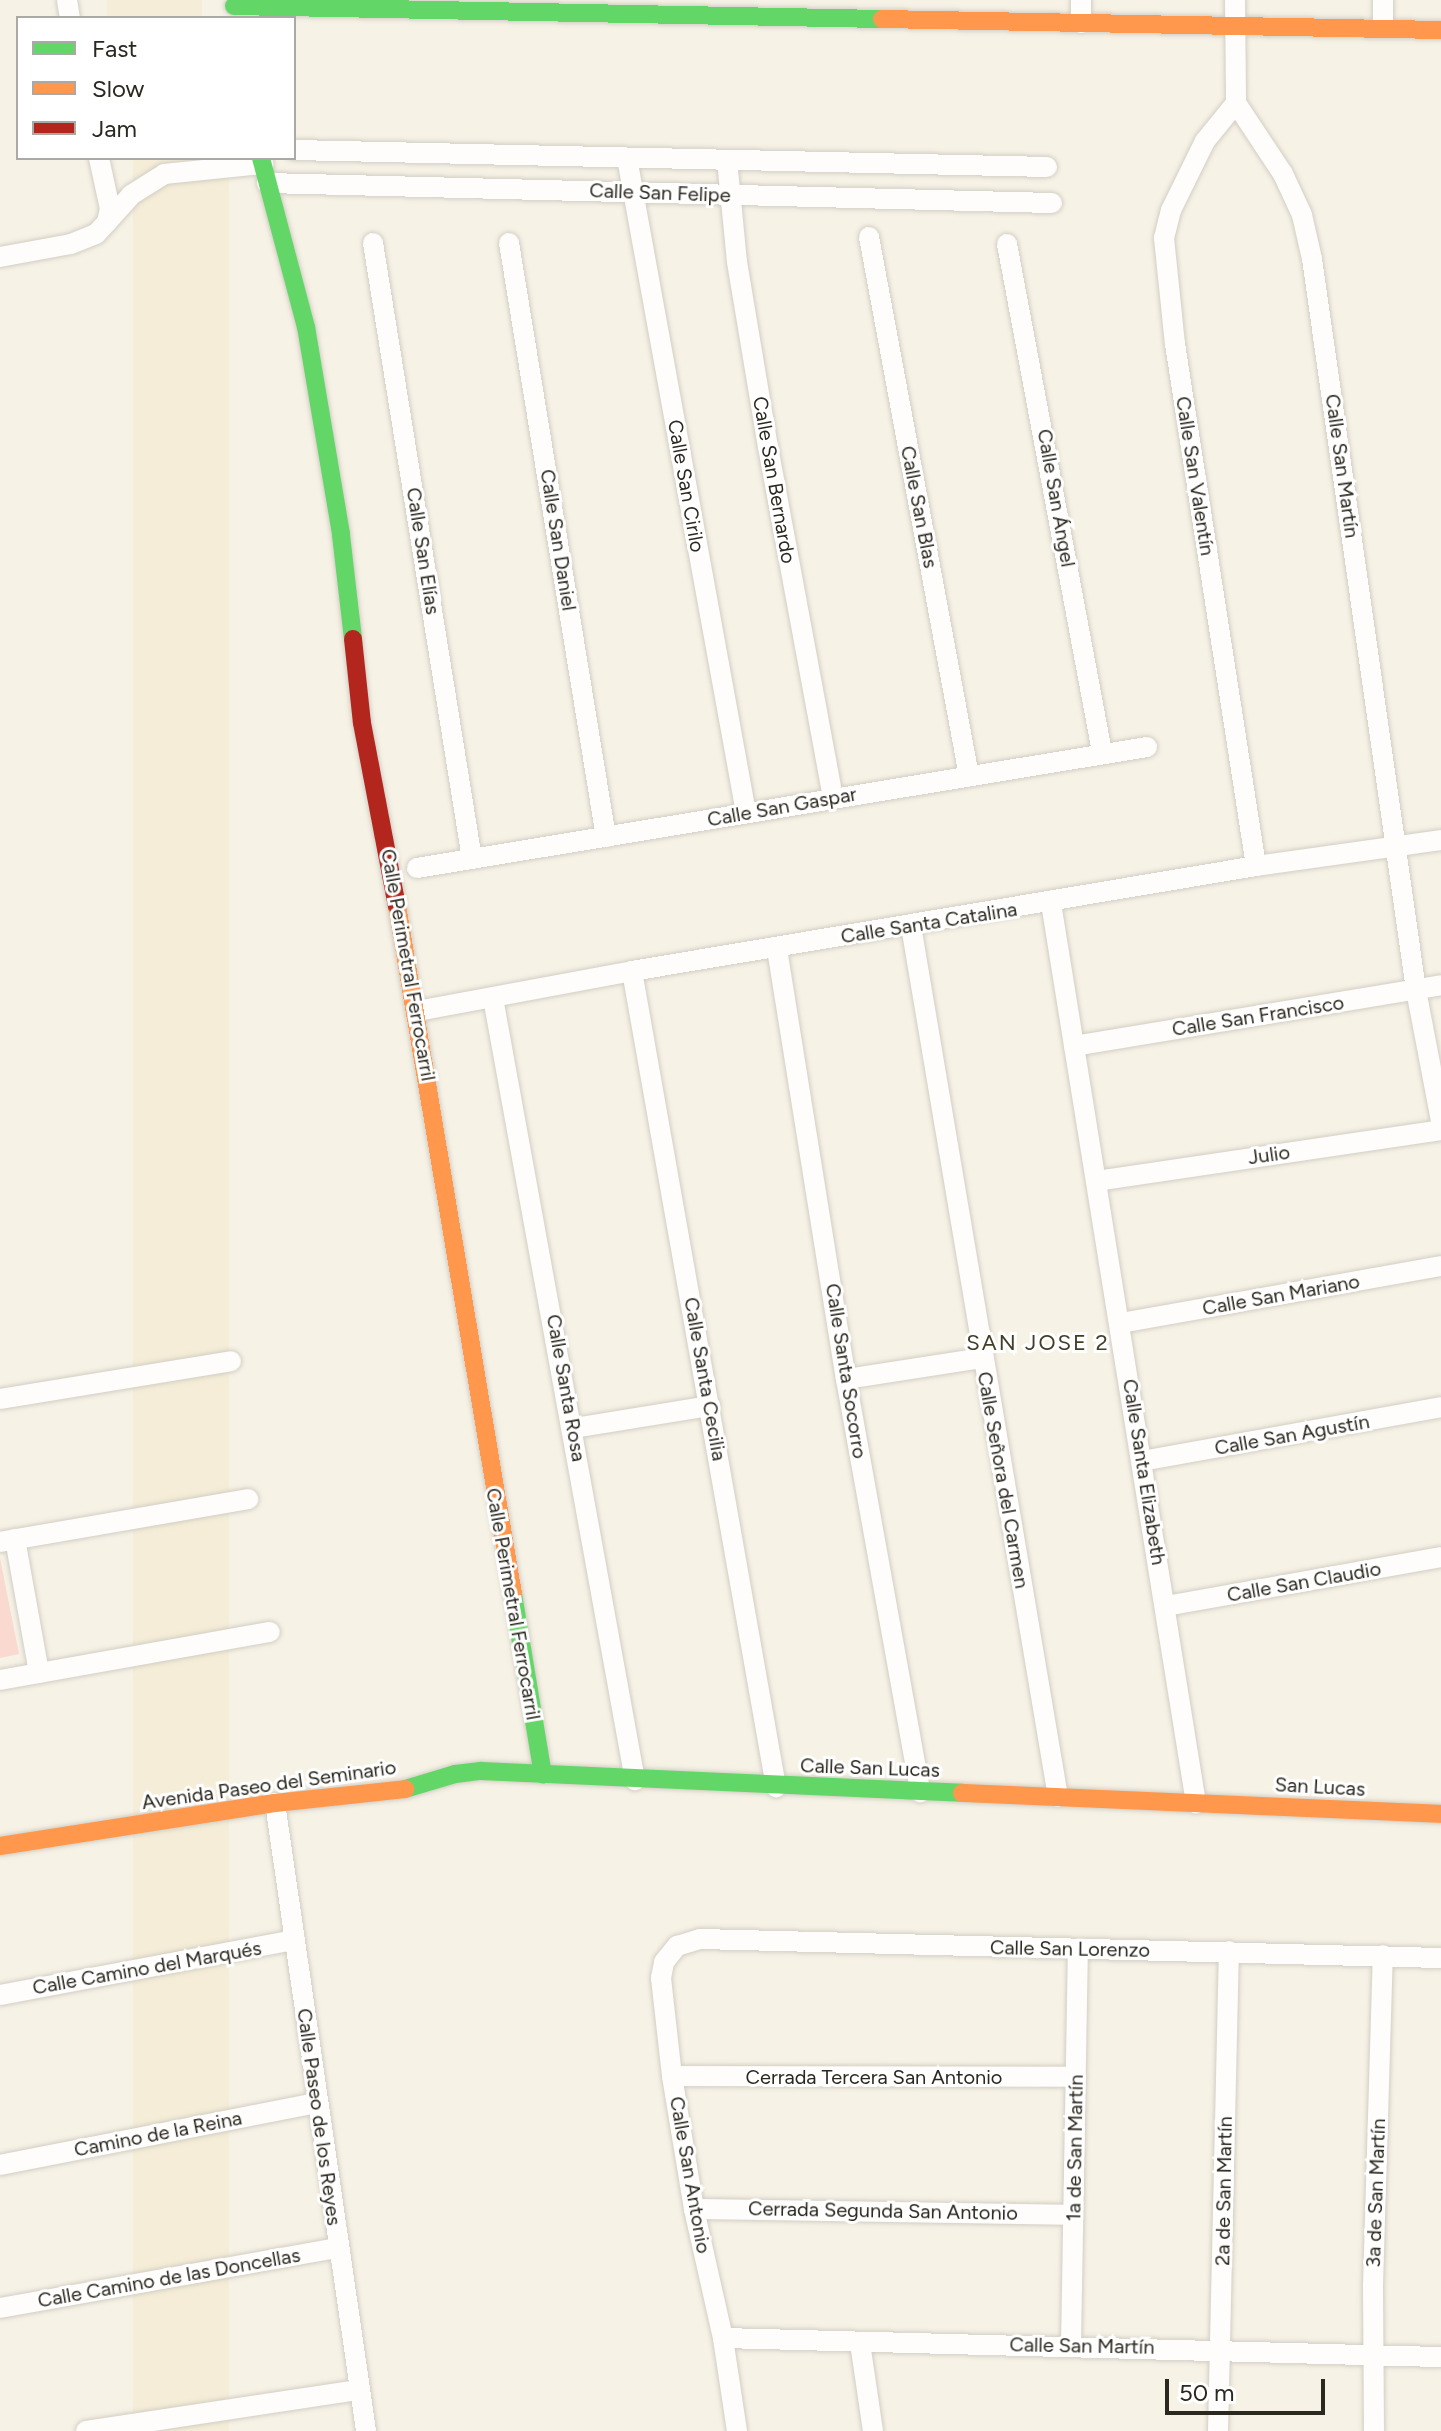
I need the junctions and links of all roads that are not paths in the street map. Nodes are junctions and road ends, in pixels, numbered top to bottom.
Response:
1 (1081, 0) edge
2 (1235, 0) edge
3 (1383, 0) edge
4 (374, 4) edge
5 (238, 6) edge
6 (511, 6) edge
7 (654, 7) edge
8 (797, 8) edge
9 (938, 9) edge
10 (1081, 23) junction
11 (1236, 26) junction
12 (1383, 28) junction
13 (1441, 30) edge
14 (1236, 103) junction
15 (296, 150) edge
16 (627, 158) junction
17 (99, 160) edge
18 (727, 160) junction
19 (1047, 167) dead end
20 (264, 168) edge
21 (633, 192) junction
22 (729, 195) junction
23 (1052, 203) dead end
24 (109, 216) junction
25 (869, 237) dead end
26 (373, 243) dead end
27 (509, 243) dead end
28 (1007, 244) dead end
29 (0, 257) edge
30 (1147, 747) dead end
31 (1102, 752) junction
32 (969, 776) junction
33 (833, 798) junction
34 (746, 813) junction
35 (606, 837) junction
36 (1441, 840) edge
37 (1396, 846) junction
38 (472, 859) junction
39 (1256, 866) junction
40 (417, 868) dead end
41 (1051, 903) junction
42 (911, 926) junction
43 (777, 949) junction
44 (632, 971) junction
45 (1441, 985) edge
46 (1416, 990) junction
47 (493, 998) junction
48 (417, 1011) junction
49 (1074, 1046) junction
50 (1441, 1121) edge
51 (1441, 1130) edge
52 (1097, 1181) junction
53 (1441, 1266) edge
54 (1121, 1323) junction
55 (982, 1358) junction
56 (231, 1361) dead end
57 (846, 1379) junction
58 (0, 1399) edge
59 (710, 1406) junction
60 (1441, 1407) edge
61 (574, 1428) junction
62 (1142, 1461) junction
63 (248, 1499) dead end
64 (7, 1541) edge
65 (1441, 1557) edge
66 (1166, 1606) junction
67 (270, 1632) dead end
68 (39, 1673) junction
69 (0, 1680) edge
70 (543, 1775) junction
71 (635, 1780) junction
72 (776, 1787) junction
73 (920, 1792) junction
74 (1058, 1797) junction
75 (275, 1803) junction
76 (1196, 1803) junction
77 (1441, 1814) edge
78 (0, 1846) edge
79 (700, 1939) joint
80 (295, 1940) junction
81 (1078, 1951) junction
82 (1229, 1951) junction
83 (1383, 1955) junction
84 (1441, 1958) edge
85 (0, 1995) edge
86 (672, 2076) junction
87 (1076, 2077) junction
88 (316, 2103) junction
89 (0, 2165) edge
90 (694, 2209) junction
91 (1073, 2215) junction
92 (337, 2248) junction
93 (0, 2308) edge
94 (723, 2338) junction
95 (860, 2343) junction
96 (1071, 2345) junction
97 (1222, 2349) junction
98 (1374, 2354) junction
99 (1441, 2357) edge
100 (357, 2390) junction
101 (86, 2431) edge
102 (366, 2431) edge
103 (737, 2431) edge
104 (873, 2431) edge
105 (1218, 2431) edge
106 (1374, 2431) edge

1 - 10 street
2 - 11 street
3 - 12 street
4 - 5 street
4 - 6 street
6 - 7 street
7 - 8 street
8 - 9 street
9 - 10 street
10 - 11 street
11 - 12 street
11 - 14 street
12 - 13 street
14 - 37 street, Calle San Martín
14 - 39 street, Calle San Valentín
15 - 16 street, Calle San Felipe
16 - 18 street, Calle San Felipe
16 - 21 street, Calle San Cirilo
17 - 24 street
18 - 19 street, Calle San Felipe
18 - 22 street, Calle San Bernardo
20 - 21 street, Calle San Felipe
20 - 24 street, Calle San Felipe
20 - 48 street, Calle Perimetral Ferrocarril
21 - 22 street, Calle San Felipe
21 - 34 street, Calle San Cirilo
22 - 23 street, Calle San Felipe
22 - 33 street, Calle San Bernardo
24 - 29 street, Calle San Felipe
25 - 32 street, Calle San Blas
26 - 38 street, Calle San Elías
27 - 35 street, Calle San Daniel
28 - 31 street, Calle San Ángel
30 - 31 street, Calle San Gaspar
31 - 32 street, Calle San Gaspar
32 - 33 street, Calle San Gaspar
33 - 34 street, Calle San Gaspar
34 - 35 street, Calle San Gaspar
35 - 38 street, Calle San Gaspar
36 - 37 street, Calle Santa Catalina
37 - 39 street, Calle Santa Catalina
37 - 46 street, Calle San Martín
38 - 40 street, Calle San Gaspar
39 - 41 street, Calle Santa Catalina
41 - 42 street, Calle Santa Catalina
41 - 49 street, Calle Santa Elizabeth
42 - 43 street, Calle Santa Catalina
42 - 55 street, Calle Señora del Carmen
43 - 44 street, Calle Santa Catalina
43 - 57 street, Calle Santa Socorro
44 - 47 street, Calle Santa Catalina
44 - 59 street, Calle Santa Cecilia
45 - 46 street, Calle San Francisco
46 - 49 street, Calle San Francisco
46 - 50 street, Calle San Martín
47 - 48 street, Calle Santa Catalina
47 - 61 street, Calle Santa Rosa
48 - 70 street, Calle Perimetral Ferrocarril
49 - 52 street, Calle Santa Elizabeth
51 - 52 street, Julio
52 - 54 street, Calle Santa Elizabeth
53 - 54 street, Calle San Mariano
54 - 62 street, Calle Santa Elizabeth
55 - 57 street
55 - 74 street, Calle Señora del Carmen
56 - 58 street
57 - 73 street, Calle Santa Socorro
59 - 61 street
59 - 72 street, Calle Santa Cecilia
60 - 62 street, Calle San Agustín
61 - 71 street, Calle Santa Rosa
62 - 66 street, Calle Santa Elizabeth
63 - 64 street
64 - 68 street
65 - 66 street, Calle San Claudio
66 - 76 street, Calle Santa Elizabeth
67 - 68 street
68 - 69 street
70 - 71 street, Calle San Lucas
70 - 75 street, Avenida Paseo del Seminario
71 - 72 street, Calle San Lucas
72 - 73 street, Calle San Lucas
73 - 74 street, Calle San Lucas
74 - 76 street, Calle San Lucas
75 - 78 street, Avenida Paseo del Seminario
75 - 80 street, Calle Paseo de los Reyes
76 - 77 street, San Lucas
79 - 81 street, Calle San Lorenzo
79 - 86 street, Calle San Antonio
80 - 85 street, Calle Camino del Marqués
80 - 88 street, Calle Paseo de los Reyes
81 - 82 street, Calle San Lorenzo
81 - 87 street, 1a de San Martín
82 - 83 street, Calle San Lorenzo
82 - 97 street, 2a de San Martín
83 - 84 street, Calle San Lorenzo
83 - 98 street, 3a de San Martín
86 - 87 street, Cerrada Tercera San Antonio
86 - 90 street, Calle San Antonio
87 - 91 street, 1a de San Martín
88 - 89 street, Camino de la Reina
88 - 92 street, Calle Paseo de los Reyes
90 - 91 street, Cerrada Segunda San Antonio
90 - 94 street, Calle San Antonio
91 - 96 street, 1a de San Martín
92 - 93 street, Calle Camino de las Doncellas
92 - 100 street, Calle Paseo de los Reyes
94 - 95 street, Calle San Martín
94 - 103 street, Calle San Antonio
95 - 96 street, Calle San Martín
95 - 104 street
96 - 97 street, Calle San Martín
97 - 98 street, Calle San Martín
97 - 105 street, 2a de San Martín
98 - 99 street, Calle San Martín
98 - 106 street, 3a de San Martín
100 - 101 street
100 - 102 street, Calle Paseo de los Reyes

